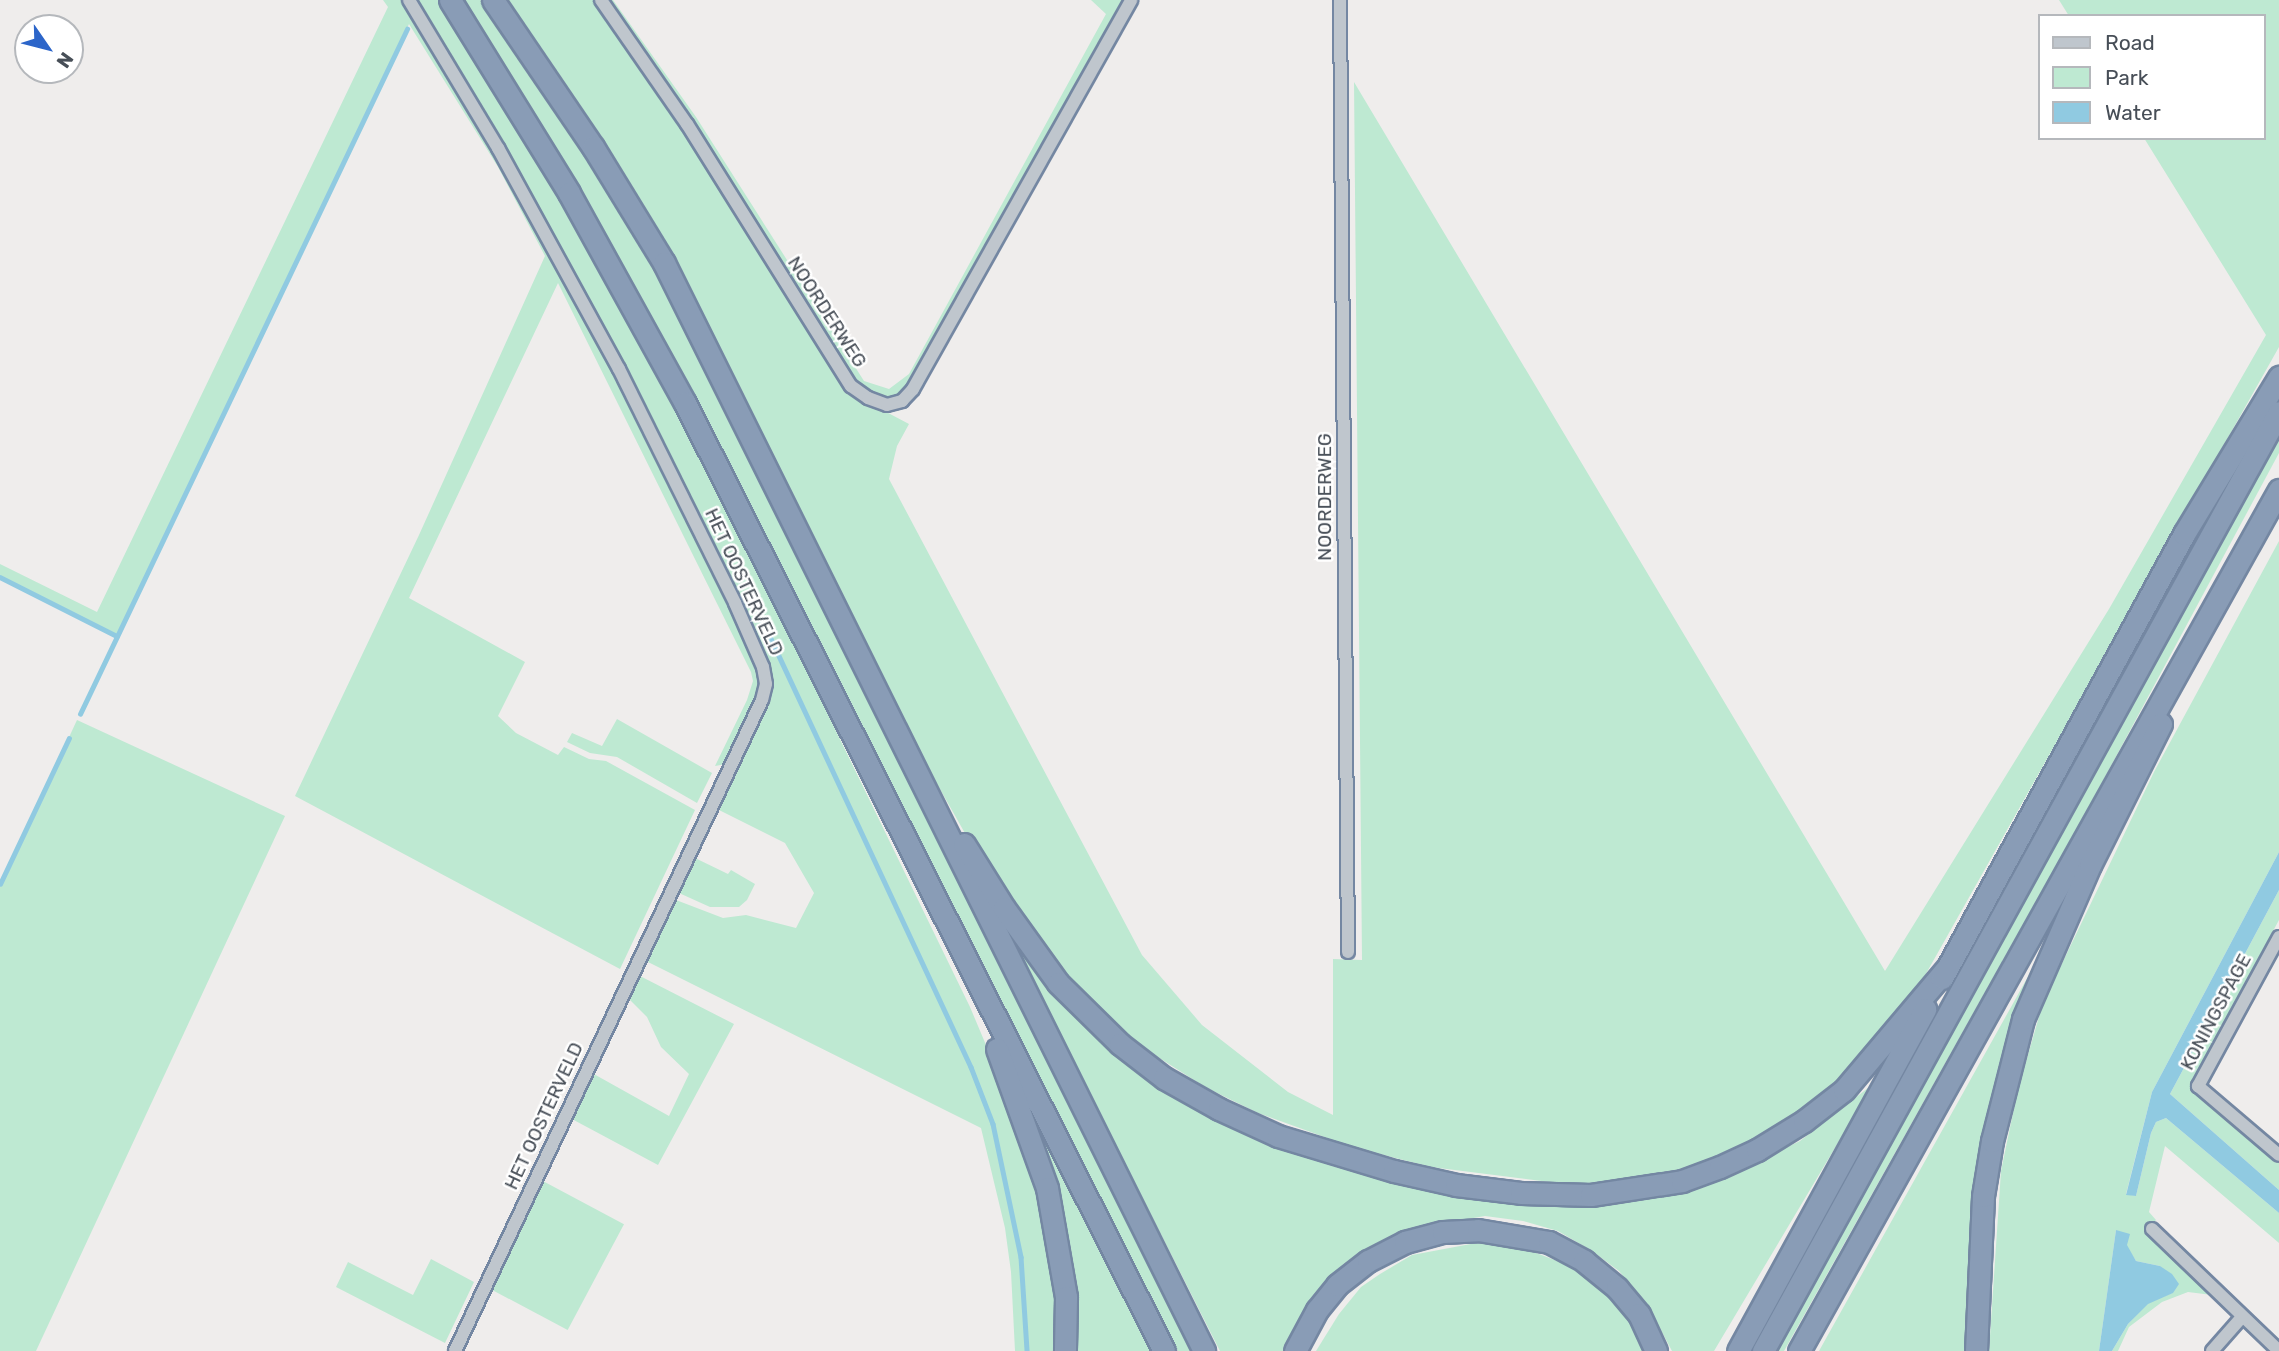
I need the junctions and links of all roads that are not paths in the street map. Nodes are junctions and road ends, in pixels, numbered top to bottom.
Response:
1 (409, 0) edge
2 (450, 0) edge
3 (494, 0) edge
4 (601, 0) edge
5 (1131, 0) edge
6 (1340, 0) edge
7 (2279, 377) edge
8 (2279, 412) edge
9 (2279, 490) edge
10 (2208, 616) junction
11 (910, 763) junction
12 (2278, 940) edge
13 (1348, 952) dead end
14 (964, 961) junction
15 (1948, 967) junction
16 (2279, 1155) edge
17 (2152, 1229) dead end
18 (2242, 1317) junction
19 (455, 1351) edge
20 (1065, 1351) edge
21 (1164, 1351) edge
22 (1204, 1351) edge
23 (1295, 1351) edge
24 (1656, 1351) edge
25 (1738, 1351) edge
26 (1763, 1351) edge
27 (1798, 1351) edge
28 (1976, 1351) edge
29 (2212, 1351) edge
30 (2279, 1351) edge

1 - 19 street, HET OOSTERVELD
2 - 14 highway
3 - 11 highway
4 - 5 street, NOORDERWEG
6 - 13 street, NOORDERWEG
7 - 15 highway
8 - 26 highway
9 - 10 highway
10 - 27 highway
10 - 28 highway
11 - 15 highway
11 - 22 highway
12 - 16 street, KONINGSPAGE
14 - 20 highway
14 - 21 highway
15 - 25 highway
17 - 18 street
18 - 29 street
18 - 30 street
23 - 24 highway

